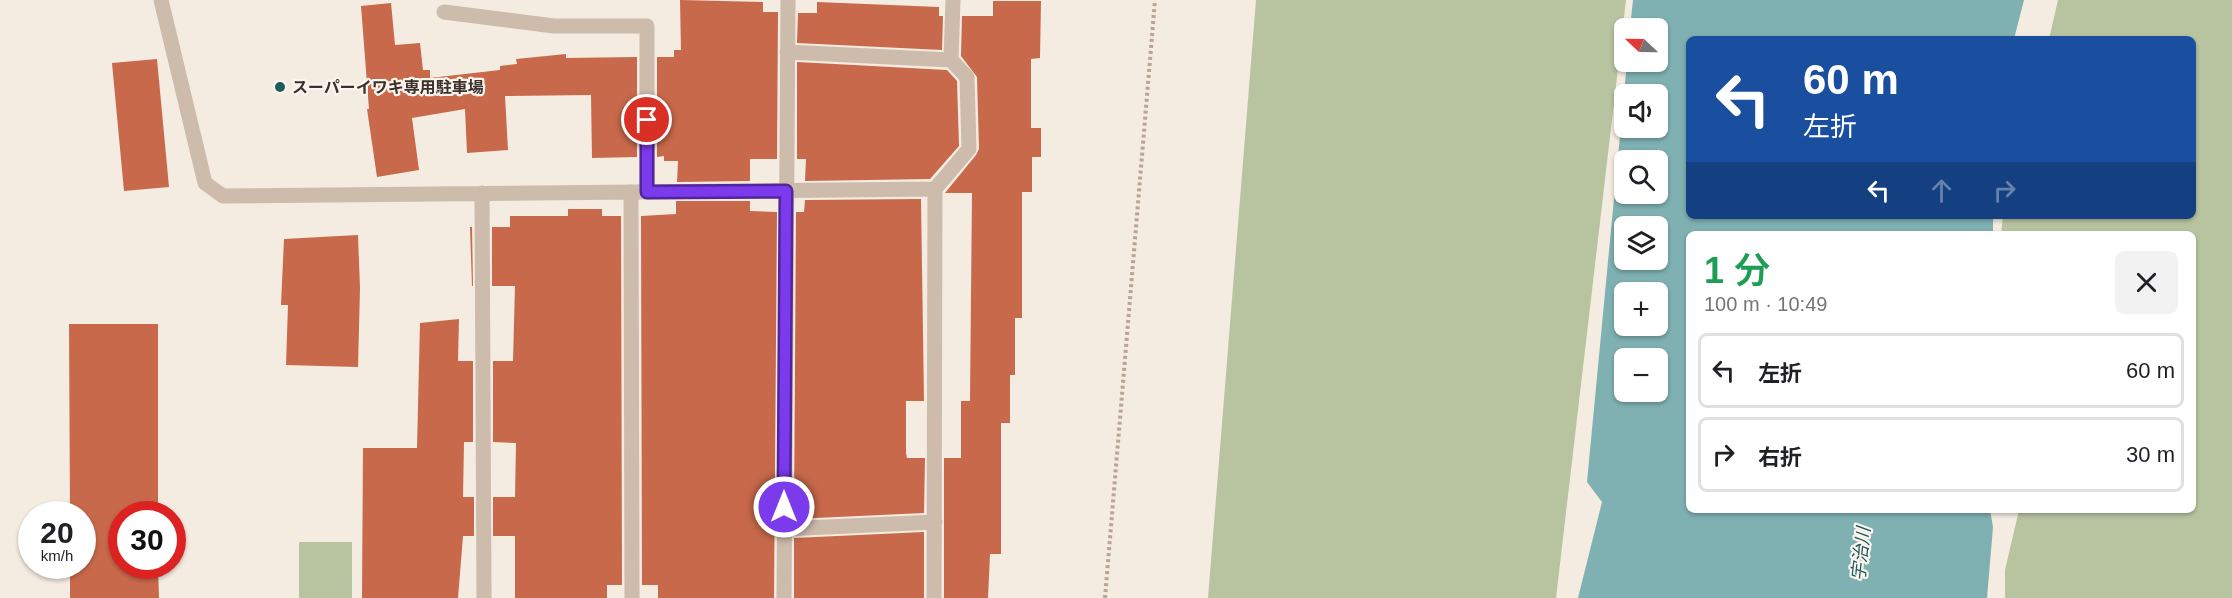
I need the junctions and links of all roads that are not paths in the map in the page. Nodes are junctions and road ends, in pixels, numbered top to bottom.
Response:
1 (161, 0) edge
2 (788, 0) edge
3 (952, 0) edge
4 (444, 12) dead end
5 (787, 52) junction
6 (951, 60) junction
7 (935, 189) junction
8 (786, 191) junction
9 (631, 192) junction
10 (647, 192) junction
11 (482, 194) junction
12 (935, 522) junction
13 (784, 529) junction
14 (484, 598) edge
15 (632, 598) edge
16 (784, 598) edge
17 (934, 598) edge

1 - 11 street
2 - 5 street
3 - 6 street
4 - 10 street
5 - 6 street
5 - 8 street
6 - 7 street
7 - 8 street
7 - 12 street
8 - 10 street
8 - 13 street
9 - 10 street
9 - 11 street
9 - 15 street
11 - 14 street
12 - 13 street
12 - 17 street
13 - 16 street

